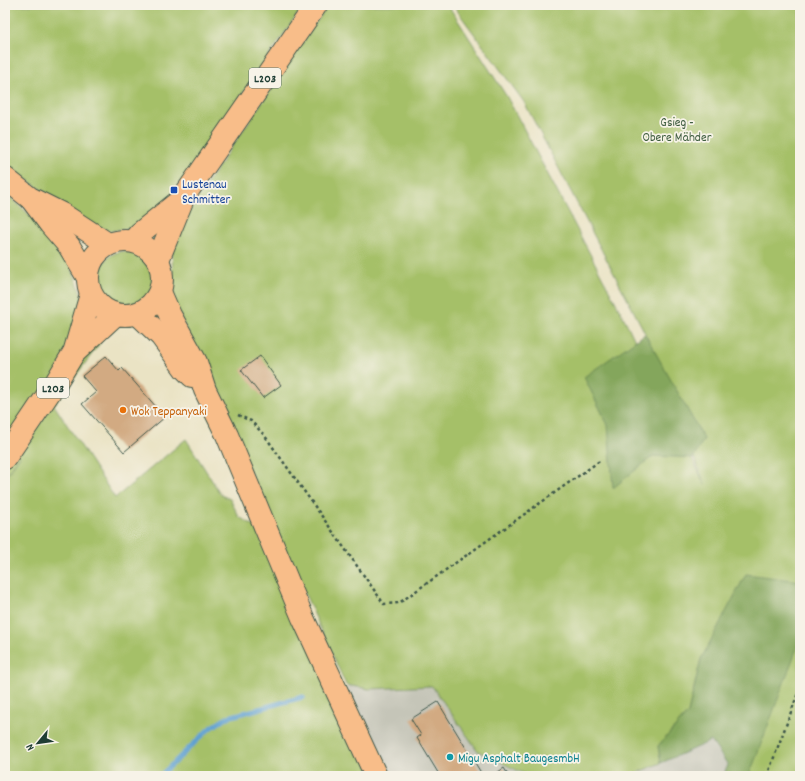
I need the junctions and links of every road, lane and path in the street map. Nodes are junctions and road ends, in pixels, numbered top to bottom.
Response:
1 (316, 5) edge
2 (5, 178) edge
3 (30, 198) junction
4 (182, 200) junction
5 (133, 241) junction
6 (108, 244) junction
7 (158, 260) junction
8 (89, 285) junction
9 (160, 292) junction
10 (138, 314) junction
11 (115, 315) junction
12 (73, 354) junction
13 (205, 390) junction
14 (219, 418) junction
15 (5, 458) edge
16 (601, 460) dead end
17 (800, 688) edge
18 (376, 776) edge
19 (767, 776) edge

1 - 4 main road, L203
2 - 3 main road
3 - 6 main road
3 - 8 main road
4 - 5 main road, L203
4 - 7 main road, L203
5 - 6 main road
5 - 7 main road
6 - 8 main road, L203
7 - 9 main road
8 - 11 main road
8 - 12 main road, L203
9 - 10 main road
9 - 13 main road
10 - 11 main road
10 - 13 main road
11 - 12 main road, L203
12 - 15 main road, L203
13 - 14 main road
14 - 16 path
14 - 18 main road
17 - 19 path

